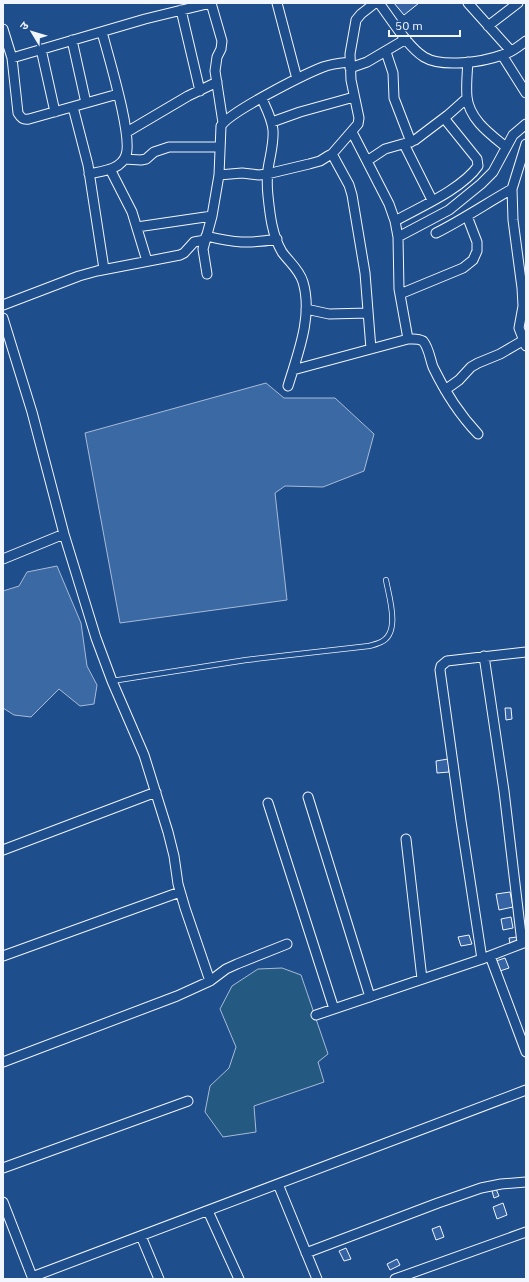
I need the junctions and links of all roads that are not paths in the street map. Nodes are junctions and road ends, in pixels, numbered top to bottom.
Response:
1 (211, 3) edge
2 (277, 3) edge
3 (375, 3) edge
4 (379, 3) edge
5 (468, 3) edge
6 (518, 3) edge
7 (181, 10) junction
8 (488, 26) junction
9 (3, 29) edge
10 (102, 32) junction
11 (406, 39) junction
12 (72, 40) junction
13 (526, 41) edge
14 (41, 49) junction
15 (386, 52) junction
16 (506, 53) junction
17 (12, 58) junction
18 (468, 62) junction
19 (350, 65) junction
20 (297, 79) junction
21 (217, 82) junction
22 (200, 91) junction
23 (526, 93) edge
24 (118, 94) junction
25 (354, 97) junction
26 (467, 98) junction
27 (262, 99) junction
28 (86, 103) junction
29 (73, 107) junction
30 (55, 112) junction
31 (444, 118) junction
32 (272, 122) junction
33 (223, 123) junction
34 (525, 125) edge
35 (127, 132) junction
36 (352, 132) junction
37 (408, 143) junction
38 (526, 144) edge
39 (220, 147) junction
40 (506, 147) junction
41 (332, 154) junction
42 (124, 159) junction
43 (367, 161) junction
44 (110, 169) junction
45 (89, 174) junction
46 (267, 174) junction
47 (219, 175) junction
48 (512, 189) junction
49 (432, 200) junction
50 (212, 216) junction
51 (467, 216) junction
52 (395, 221) junction
53 (136, 226) junction
54 (436, 233) dead end
55 (398, 237) junction
56 (205, 238) junction
57 (277, 239) junction
58 (521, 244) edge
59 (147, 261) junction
60 (104, 269) junction
61 (207, 274) dead end
62 (400, 294) junction
63 (3, 305) edge
64 (306, 309) junction
65 (368, 313) junction
66 (3, 318) edge
67 (524, 318) edge
68 (408, 339) junction
69 (525, 343) edge
70 (371, 349) junction
71 (293, 370) junction
72 (288, 386) dead end
73 (445, 390) junction
74 (478, 434) dead end
75 (64, 534) junction
76 (3, 559) edge
77 (386, 580) dead end
78 (526, 652) edge
79 (484, 656) junction
80 (112, 682) junction
81 (156, 792) junction
82 (308, 796) dead end
83 (268, 803) dead end
84 (406, 839) dead end
85 (3, 850) edge
86 (180, 892) junction
87 (524, 943) edge
88 (287, 944) dead end
89 (3, 956) edge
90 (486, 957) junction
91 (422, 980) junction
92 (210, 981) junction
93 (370, 997) junction
94 (334, 1009) junction
95 (316, 1015) dead end
96 (526, 1052) edge
97 (3, 1062) edge
98 (526, 1090) edge
99 (188, 1101) dead end
100 (3, 1168) edge
101 (526, 1182) edge
102 (278, 1184) junction
103 (3, 1202) edge
104 (208, 1211) junction
105 (526, 1232) edge
106 (141, 1236) junction
107 (306, 1253) junction
108 (33, 1278) edge
109 (159, 1279) edge
110 (239, 1279) edge
111 (316, 1279) edge
112 (395, 1279) edge

1 - 7 street
1 - 21 street
2 - 20 street
3 - 19 street
4 - 11 street
5 - 8 street
6 - 8 street
7 - 10 street
7 - 22 street
8 - 16 street
9 - 17 street
10 - 12 street
10 - 24 street
11 - 15 street
11 - 18 street
12 - 14 street
12 - 28 street
13 - 16 street
14 - 17 street
14 - 30 street
15 - 19 street
15 - 37 street
16 - 18 street
16 - 23 street
17 - 30 street
18 - 26 street
19 - 20 street
19 - 25 street
20 - 27 street
21 - 22 street
21 - 33 street
22 - 35 street
24 - 28 street
24 - 35 street
25 - 32 street
25 - 36 street
26 - 31 street
26 - 40 street
27 - 32 street
27 - 33 street
28 - 29 street
29 - 30 street
29 - 45 street
31 - 37 street
31 - 49 street
32 - 46 street
33 - 39 street
34 - 40 street
35 - 42 street
36 - 41 street
36 - 43 street
37 - 43 street
37 - 49 street
38 - 48 street
39 - 42 street
39 - 47 street
40 - 55 street
41 - 46 street
41 - 65 street
42 - 44 street
43 - 52 street
44 - 45 street
44 - 53 street
45 - 60 street
46 - 47 street
46 - 57 street
47 - 50 street
48 - 51 street
48 - 58 street
49 - 52 street
50 - 53 street
50 - 56 street
51 - 54 street
51 - 62 street
52 - 55 street
53 - 59 street
55 - 62 street
56 - 57 street
56 - 59 street
56 - 61 street
57 - 64 street
58 - 67 street
59 - 60 street
60 - 63 street
62 - 68 street
64 - 65 street
64 - 71 street
65 - 70 street
66 - 75 street
67 - 69 street
68 - 70 street
68 - 73 street
69 - 73 street
70 - 71 street
71 - 72 street
73 - 74 street
75 - 76 street
75 - 80 street
77 - 80 lane
78 - 79 street
79 - 87 street
79 - 90 street
80 - 81 street
81 - 85 street
81 - 86 street
82 - 93 street
83 - 94 street
84 - 91 street
86 - 89 street
86 - 92 street
87 - 90 street
88 - 92 street
90 - 91 street
90 - 96 street
91 - 93 street
92 - 97 street
93 - 94 street
94 - 95 street
98 - 102 street
99 - 100 street
101 - 107 street
102 - 104 street
102 - 107 street
103 - 108 street
104 - 106 street
104 - 110 street
105 - 112 street
106 - 108 street
106 - 109 street
107 - 111 street

